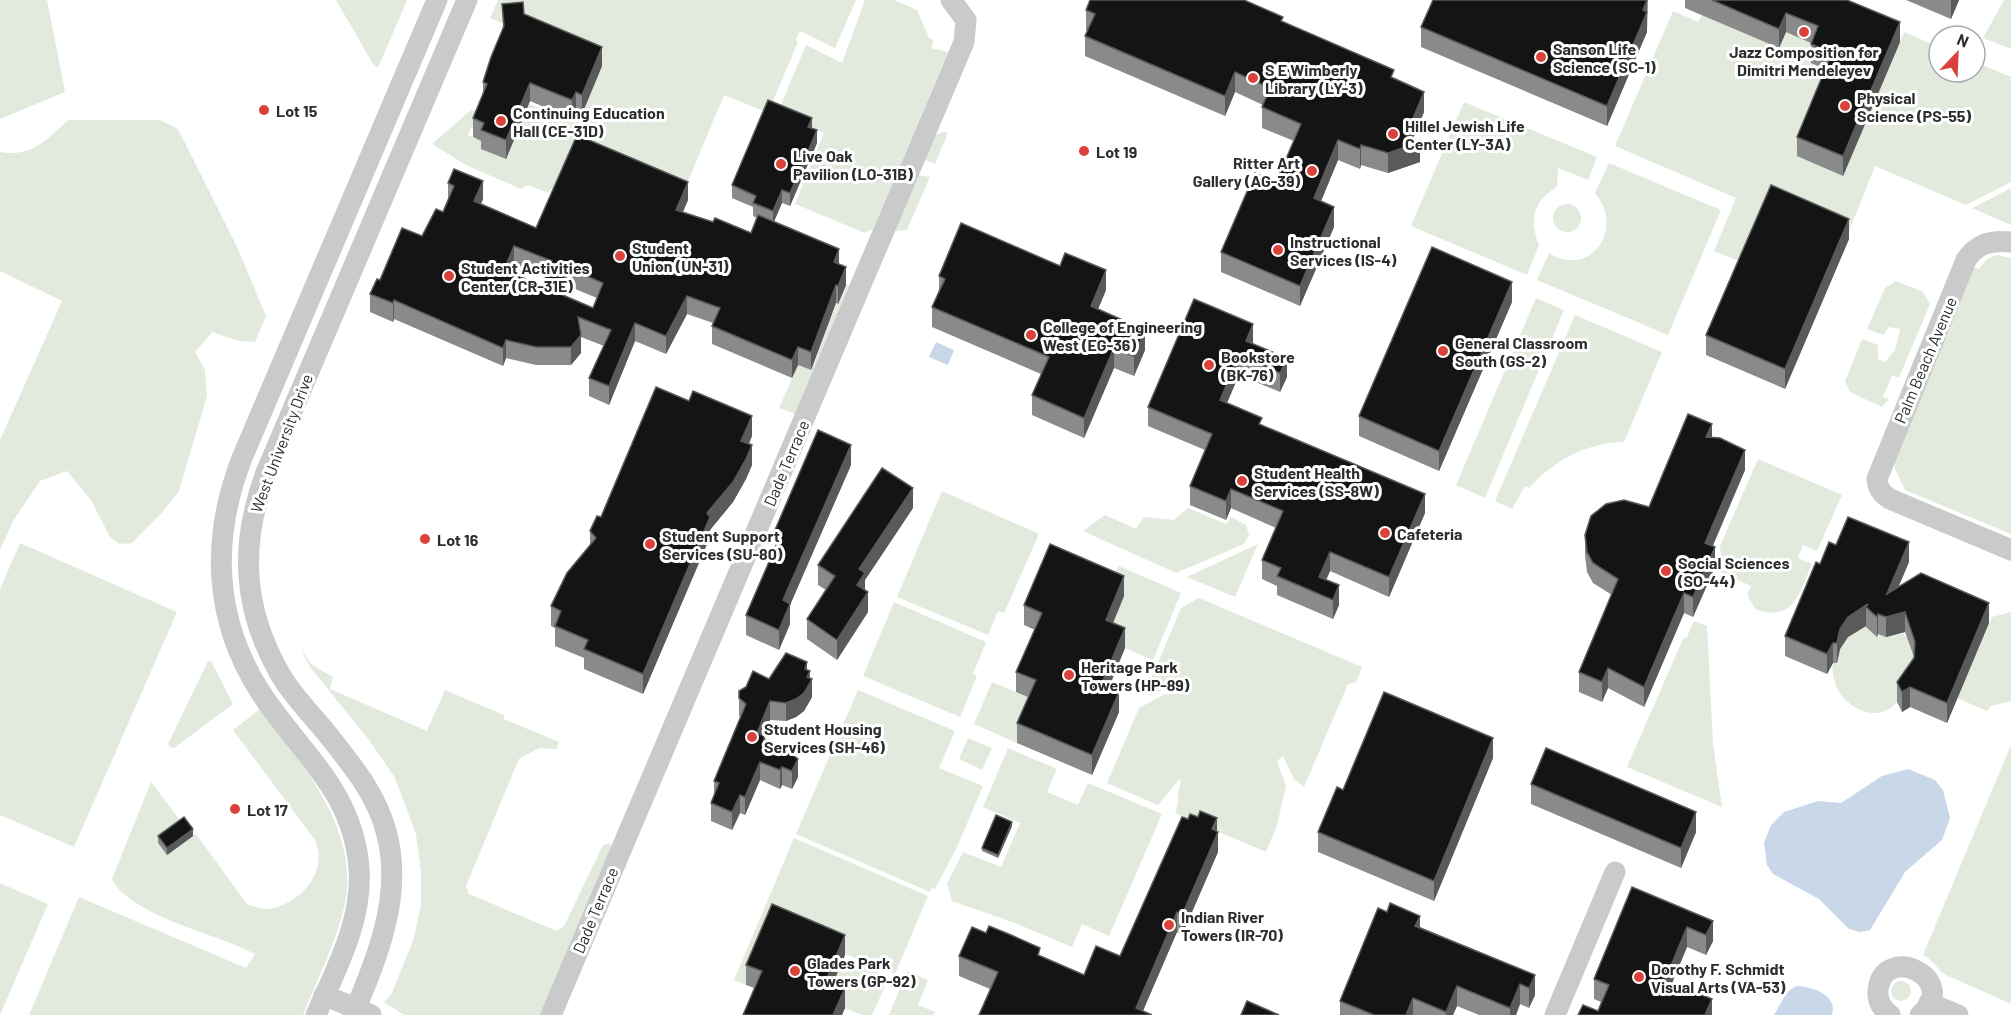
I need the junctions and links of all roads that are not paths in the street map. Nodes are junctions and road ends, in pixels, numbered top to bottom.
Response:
1 (437, 0) edge
2 (467, 0) edge
3 (956, 5) edge
4 (2011, 242) edge
5 (327, 258) junction
6 (352, 269) junction
7 (2011, 550) edge
8 (1616, 872) dead end
9 (324, 995) junction
10 (1924, 1009) edge
11 (360, 1013) edge
12 (316, 1015) edge
13 (551, 1015) edge
14 (1556, 1015) edge
15 (1890, 1015) edge
16 (1958, 1015) edge

1 - 5 street, West University Drive
2 - 6 street, West University Drive
3 - 13 street, Dade Terrace
4 - 7 street, Palm Beach Avenue
5 - 6 street
5 - 9 street, West University Drive
6 - 11 street, West University Drive
8 - 14 street
9 - 11 street
9 - 12 street, West University Drive
10 - 15 street
10 - 16 street

